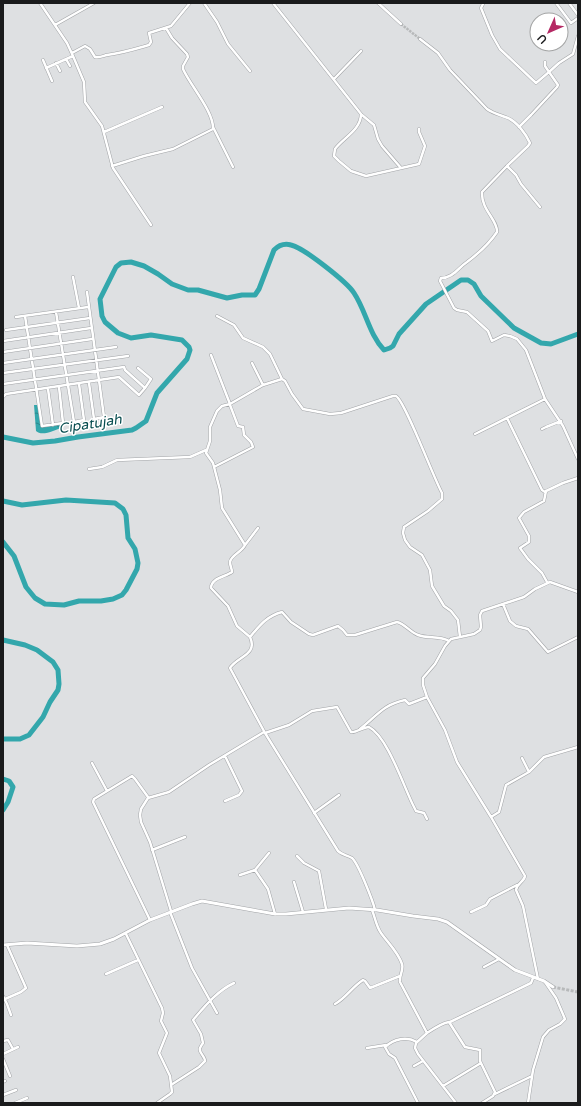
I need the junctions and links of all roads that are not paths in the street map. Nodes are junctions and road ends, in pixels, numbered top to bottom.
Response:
1 (40, 3) edge
2 (94, 3) edge
3 (190, 3) edge
4 (204, 3) edge
5 (273, 3) edge
6 (378, 3) edge
7 (488, 3) edge
8 (556, 3) edge
9 (569, 3) edge
10 (483, 4) edge
11 (578, 15) edge
12 (578, 18) edge
13 (402, 24) tunnel mouth
14 (54, 25) junction
15 (166, 28) junction
16 (578, 36) edge
17 (420, 39) tunnel mouth
18 (361, 51) dead end
19 (72, 54) junction
20 (66, 59) junction
21 (43, 60) dead end
22 (545, 62) dead end
23 (56, 63) junction
24 (70, 66) dead end
25 (46, 68) junction
26 (60, 71) dead end
27 (250, 71) dead end
28 (549, 72) junction
29 (334, 80) junction
30 (52, 81) dead end
31 (162, 107) dead end
32 (361, 114) junction
33 (518, 126) junction
34 (213, 127) junction
35 (419, 129) dead end
36 (104, 132) junction
37 (112, 166) junction
38 (507, 166) junction
39 (233, 167) dead end
40 (401, 168) junction
41 (540, 208) dead end
42 (151, 225) dead end
43 (73, 277) dead end
44 (87, 292) dead end
45 (88, 307) junction
46 (79, 308) junction
47 (56, 312) junction
48 (26, 316) junction
49 (217, 316) dead end
50 (16, 318) dead end
51 (90, 318) junction
52 (58, 322) junction
53 (27, 327) junction
54 (91, 328) junction
55 (6, 330) dead end
56 (59, 333) junction
57 (29, 337) junction
58 (92, 339) junction
59 (3, 341) edge
60 (61, 344) junction
61 (116, 347) dead end
62 (30, 348) junction
63 (94, 350) junction
64 (3, 352) edge
65 (63, 354) junction
66 (211, 355) dead end
67 (128, 356) dead end
68 (32, 359) junction
69 (96, 360) junction
70 (3, 363) edge
71 (252, 363) dead end
72 (65, 364) junction
73 (138, 368) dead end
74 (34, 369) junction
75 (97, 370) junction
76 (3, 373) edge
77 (67, 375) junction
78 (282, 379) junction
79 (35, 380) junction
80 (99, 381) junction
81 (89, 382) junction
82 (3, 384) edge
83 (79, 384) junction
84 (263, 385) junction
85 (68, 386) junction
86 (58, 387) junction
87 (48, 388) junction
88 (145, 388) junction
89 (37, 390) junction
90 (3, 397) edge
91 (545, 399) junction
92 (230, 404) junction
93 (508, 418) junction
94 (561, 421) junction
95 (53, 425) junction
96 (542, 429) dead end
97 (475, 434) dead end
98 (206, 450) junction
99 (578, 459) edge
100 (214, 467) junction
101 (89, 469) dead end
102 (578, 478) edge
103 (545, 492) junction
104 (258, 528) dead end
105 (245, 545) junction
106 (547, 582) junction
107 (578, 592) edge
108 (503, 604) junction
109 (250, 637) junction
110 (460, 637) junction
111 (578, 638) edge
112 (449, 641) junction
113 (427, 697) junction
114 (360, 729) junction
115 (265, 733) junction
116 (578, 747) edge
117 (225, 756) junction
118 (522, 758) dead end
119 (92, 763) dead end
120 (529, 772) junction
121 (107, 791) junction
122 (339, 795) dead end
123 (148, 798) junction
124 (226, 802) dead end
125 (314, 813) junction
126 (491, 817) junction
127 (427, 820) dead end
128 (185, 837) dead end
129 (152, 850) junction
130 (269, 853) dead end
131 (297, 856) dead end
132 (254, 870) junction
133 (240, 875) dead end
134 (294, 882) dead end
135 (517, 885) junction
136 (326, 909) junction
137 (374, 910) junction
138 (170, 912) junction
139 (303, 912) junction
140 (471, 912) dead end
141 (274, 914) junction
142 (150, 920) junction
143 (126, 934) junction
144 (3, 945) edge
145 (7, 945) junction
146 (499, 959) junction
147 (138, 960) junction
148 (484, 967) dead end
149 (106, 974) dead end
150 (400, 976) junction
151 (534, 978) junction
152 (538, 979) junction
153 (544, 981) junction
154 (234, 983) dead end
155 (553, 987) tunnel mouth
156 (4, 998) edge
157 (210, 1000) junction
158 (335, 1004) dead end
159 (217, 1013) dead end
160 (11, 1015) dead end
161 (450, 1022) junction
162 (427, 1033) junction
163 (3, 1041) edge
164 (417, 1042) junction
165 (386, 1045) junction
166 (18, 1047) dead end
167 (367, 1048) dead end
168 (13, 1049) junction
169 (3, 1054) edge
170 (3, 1059) edge
171 (423, 1061) junction
172 (481, 1063) junction
173 (414, 1066) dead end
174 (10, 1076) dead end
175 (532, 1076) junction
176 (171, 1085) junction
177 (443, 1086) junction
178 (16, 1090) dead end
179 (494, 1094) junction
180 (3, 1095) edge
181 (27, 1098) dead end
182 (16, 1103) edge
183 (157, 1103) edge
184 (418, 1103) edge
185 (456, 1103) edge
186 (482, 1103) edge
187 (528, 1103) edge

1 - 14 street
2 - 14 street
3 - 15 street
4 - 27 street
5 - 29 street
6 - 13 street
7 - 10 street
8 - 12 street
9 - 11 street
10 - 28 street
14 - 19 street
15 - 19 street
15 - 34 street
16 - 28 street
17 - 33 street
18 - 29 street
19 - 20 street
19 - 36 street
20 - 23 street
20 - 24 street
21 - 25 street
22 - 28 street
23 - 25 street
23 - 26 street
25 - 30 street
28 - 33 street
29 - 32 street
31 - 36 street
32 - 40 street
32 - 40 street
33 - 38 street
34 - 37 street
34 - 39 street
35 - 40 street
36 - 37 street
37 - 42 street
38 - 41 street
38 - 91 street
43 - 46 street
44 - 45 street
45 - 46 street
45 - 51 street
46 - 47 street
47 - 48 street
47 - 52 street
48 - 50 street
48 - 53 street
49 - 78 street
51 - 52 street
51 - 54 street
52 - 53 street
52 - 56 street
53 - 55 street
53 - 57 street
54 - 56 street
54 - 58 street
56 - 57 street
56 - 60 street
57 - 59 street
57 - 62 street
58 - 60 street
58 - 63 street
60 - 62 street
60 - 65 street
61 - 63 street
62 - 64 street
62 - 68 street
63 - 65 street
63 - 69 street
65 - 68 street
65 - 72 street
66 - 92 street
67 - 69 street
68 - 70 street
68 - 74 street
69 - 72 street
69 - 75 street
71 - 84 street
72 - 74 street
72 - 77 street
73 - 88 street
74 - 76 street
74 - 79 street
75 - 77 street
75 - 80 street
75 - 88 street
77 - 79 street
77 - 85 street
78 - 84 street
78 - 110 street
79 - 82 street
79 - 89 street
80 - 81 street
80 - 81 street
80 - 88 street
81 - 83 street
83 - 85 street
83 - 85 street
84 - 92 street
85 - 86 street
86 - 87 street
86 - 95 street
87 - 89 street
87 - 95 street
89 - 90 street
89 - 95 street
91 - 93 street
91 - 94 street
92 - 98 street
92 - 100 street
93 - 97 street
93 - 103 street
94 - 96 street
94 - 99 street
98 - 100 street
98 - 101 street
100 - 105 street
102 - 103 street
103 - 106 street
104 - 105 street
105 - 109 street
106 - 107 street
106 - 108 street
108 - 110 street
108 - 111 street
109 - 112 street
109 - 115 street
110 - 112 street
112 - 113 street
113 - 114 street
113 - 126 street
114 - 115 street
114 - 127 street
115 - 117 street
115 - 125 street
116 - 120 street
117 - 123 street
117 - 124 street
118 - 120 street
119 - 121 street
120 - 126 street
121 - 123 street
121 - 142 street
122 - 125 street
123 - 129 street
125 - 137 street
126 - 135 street
128 - 129 street
129 - 138 street
130 - 132 street
131 - 136 street
132 - 133 street
132 - 141 street
134 - 139 street
135 - 140 street
135 - 152 street
136 - 137 street
136 - 139 street
137 - 146 street
137 - 150 street
138 - 141 street
138 - 142 street
138 - 157 street
139 - 141 street
142 - 143 street
143 - 145 street
143 - 147 street
144 - 145 street
145 - 156 street
146 - 148 street
146 - 151 street
147 - 149 street
147 - 176 street
150 - 158 street
150 - 162 street
151 - 152 street
151 - 161 street
152 - 153 street
153 - 155 street
153 - 175 street
154 - 157 street
156 - 160 street
157 - 159 street
157 - 176 street
161 - 162 street
161 - 172 street
162 - 164 street
163 - 168 street
164 - 165 street
164 - 171 street
165 - 167 street
165 - 184 street
166 - 168 street
168 - 169 street
170 - 174 street
171 - 173 street
171 - 177 street
172 - 177 street
172 - 179 street
175 - 179 street
175 - 187 street
176 - 183 street
177 - 185 street
178 - 180 street
179 - 186 street
181 - 182 street

